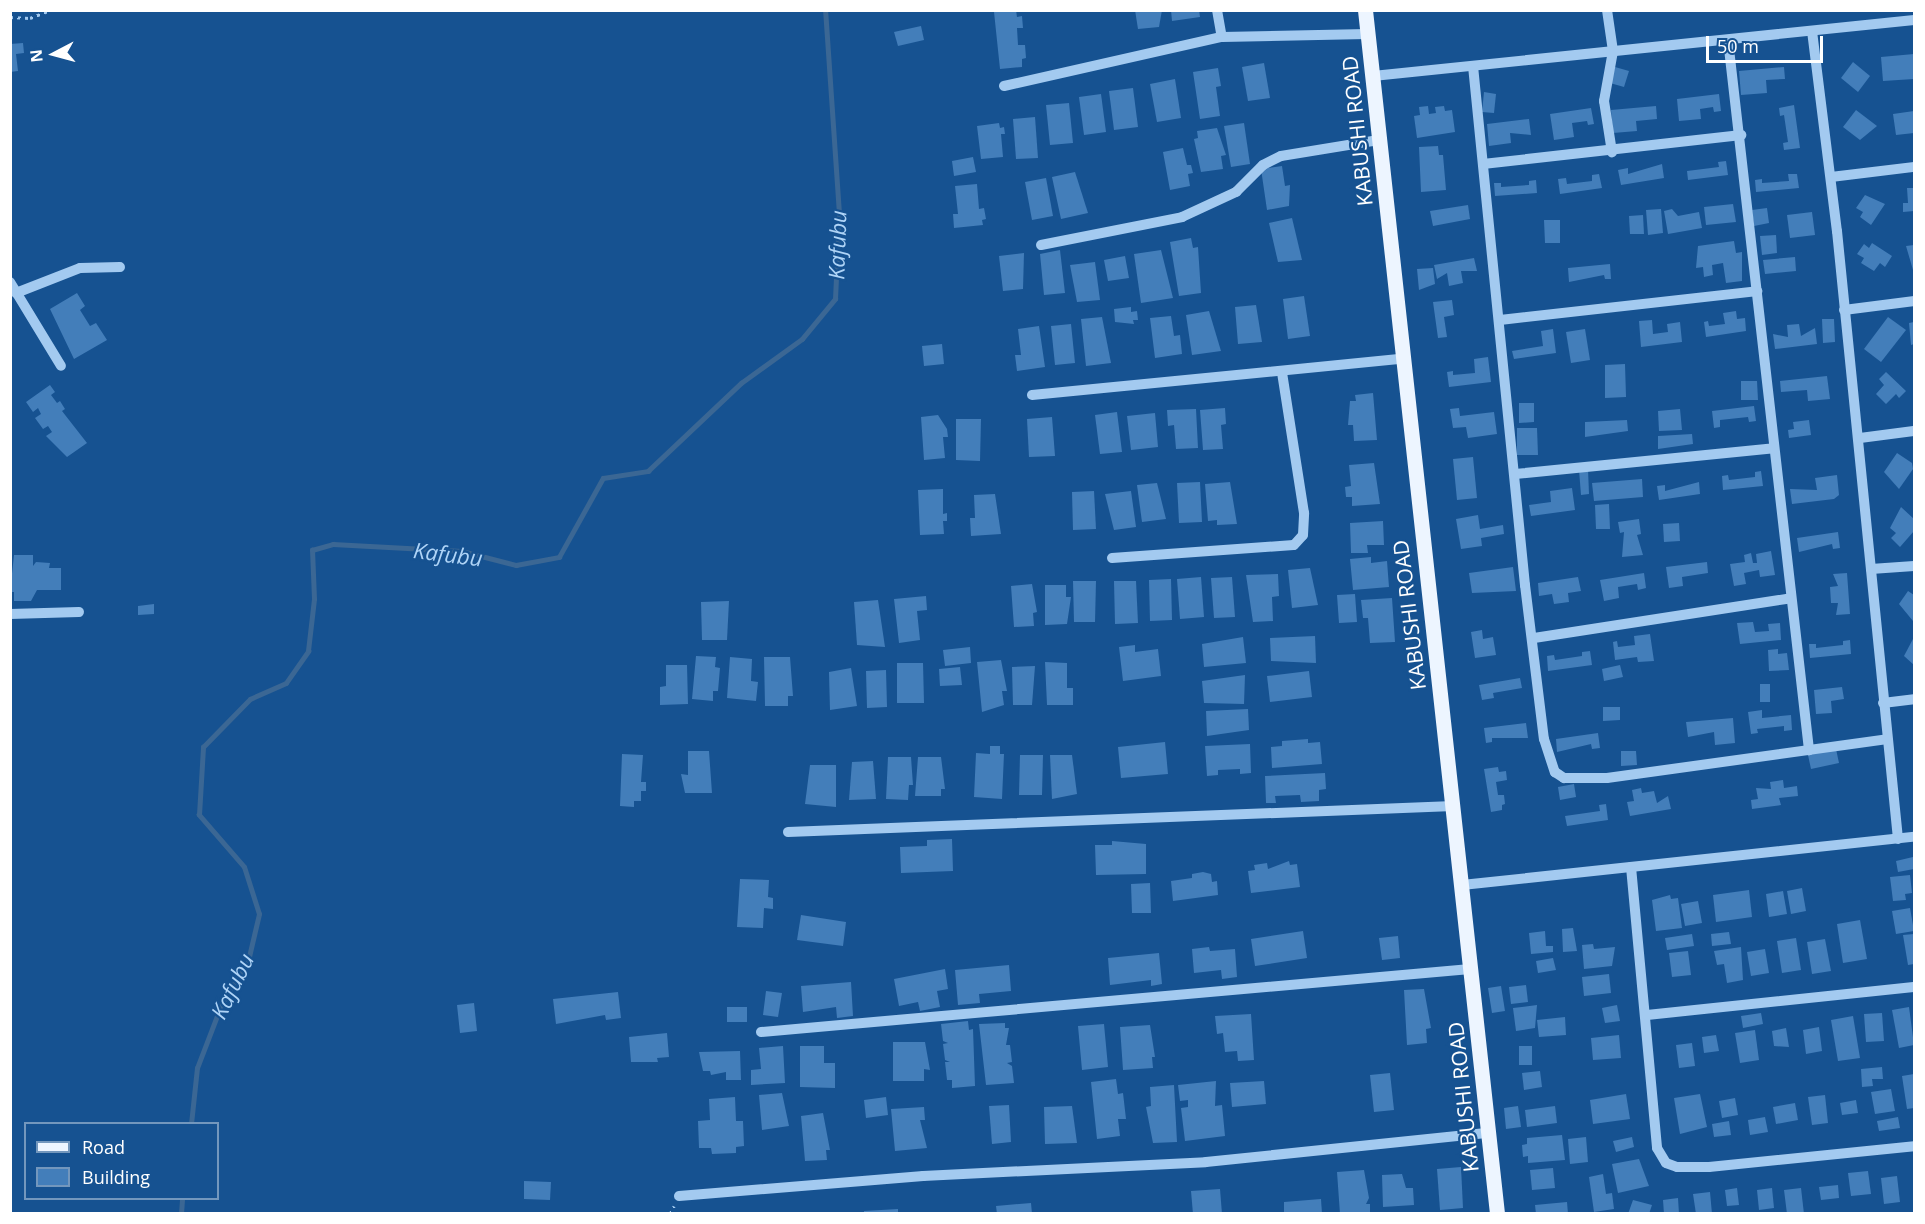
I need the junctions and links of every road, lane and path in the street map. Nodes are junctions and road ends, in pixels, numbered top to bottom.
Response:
1 (51, 10) edge
2 (1217, 10) edge
3 (1365, 10) edge
4 (1607, 10) edge
5 (10, 17) edge
6 (1914, 20) edge
7 (1812, 31) junction
8 (1367, 34) junction
9 (1222, 37) junction
10 (1728, 40) junction
11 (1612, 51) junction
12 (1473, 66) junction
13 (1372, 76) junction
14 (1004, 86) dead end
15 (1741, 135) junction
16 (1379, 140) junction
17 (1612, 152) junction
18 (1483, 164) junction
19 (1914, 167) edge
20 (1831, 177) junction
21 (1041, 245) dead end
22 (120, 267) dead end
23 (10, 282) edge
24 (1757, 291) junction
25 (16, 293) junction
26 (1914, 301) edge
27 (1844, 310) junction
28 (1500, 320) junction
29 (1401, 359) junction
30 (61, 366) dead end
31 (1282, 373) junction
32 (1032, 394) dead end
33 (1914, 431) edge
34 (1860, 438) junction
35 (1774, 448) junction
36 (1515, 474) junction
37 (1112, 558) dead end
38 (1914, 566) edge
39 (1871, 569) junction
40 (1791, 598) junction
41 (79, 612) dead end
42 (10, 614) edge
43 (1533, 638) junction
44 (1914, 699) edge
45 (1883, 703) junction
46 (1887, 739) junction
47 (1809, 750) junction
48 (1453, 806) junction
49 (788, 832) dead end
50 (1914, 837) edge
51 (1898, 839) junction
52 (1631, 867) junction
53 (1462, 885) junction
54 (1470, 969) junction
55 (1914, 987) edge
56 (1647, 1015) junction
57 (761, 1032) dead end
58 (1489, 1133) junction
59 (1914, 1146) edge
60 (679, 1196) dead end
61 (1497, 1214) edge

1 - 5 path
2 - 9 street
3 - 8 main road, KABUSHI ROAD
4 - 11 street
6 - 7 street
7 - 10 street
7 - 20 street
8 - 9 street
8 - 13 main road, KABUSHI ROAD
9 - 14 street
10 - 11 street
10 - 15 street
11 - 12 street
11 - 17 street
12 - 13 street
12 - 18 street
13 - 16 main road, KABUSHI ROAD
15 - 17 street
15 - 24 street
16 - 21 street
16 - 29 main road, KABUSHI ROAD
17 - 18 street
18 - 28 street
19 - 20 street
20 - 27 street
22 - 25 street
23 - 25 street
24 - 28 street
24 - 35 street
25 - 30 street
26 - 27 street
27 - 34 street
28 - 36 street
29 - 31 street
29 - 48 main road, KABUSHI ROAD
31 - 32 street
31 - 37 street
33 - 34 street
34 - 39 street
35 - 36 street
35 - 40 street
36 - 43 street
38 - 39 street
39 - 45 street
40 - 43 street
40 - 47 street
41 - 42 street
43 - 47 street
44 - 45 street
45 - 46 street
46 - 47 street
46 - 51 street
48 - 49 street
48 - 53 main road, KABUSHI ROAD
50 - 51 street
51 - 52 street
52 - 53 street
52 - 56 street
53 - 54 main road, KABUSHI ROAD
54 - 57 street
54 - 58 main road, KABUSHI ROAD
55 - 56 street
56 - 59 street
58 - 60 street
58 - 61 main road, KABUSHI ROAD

